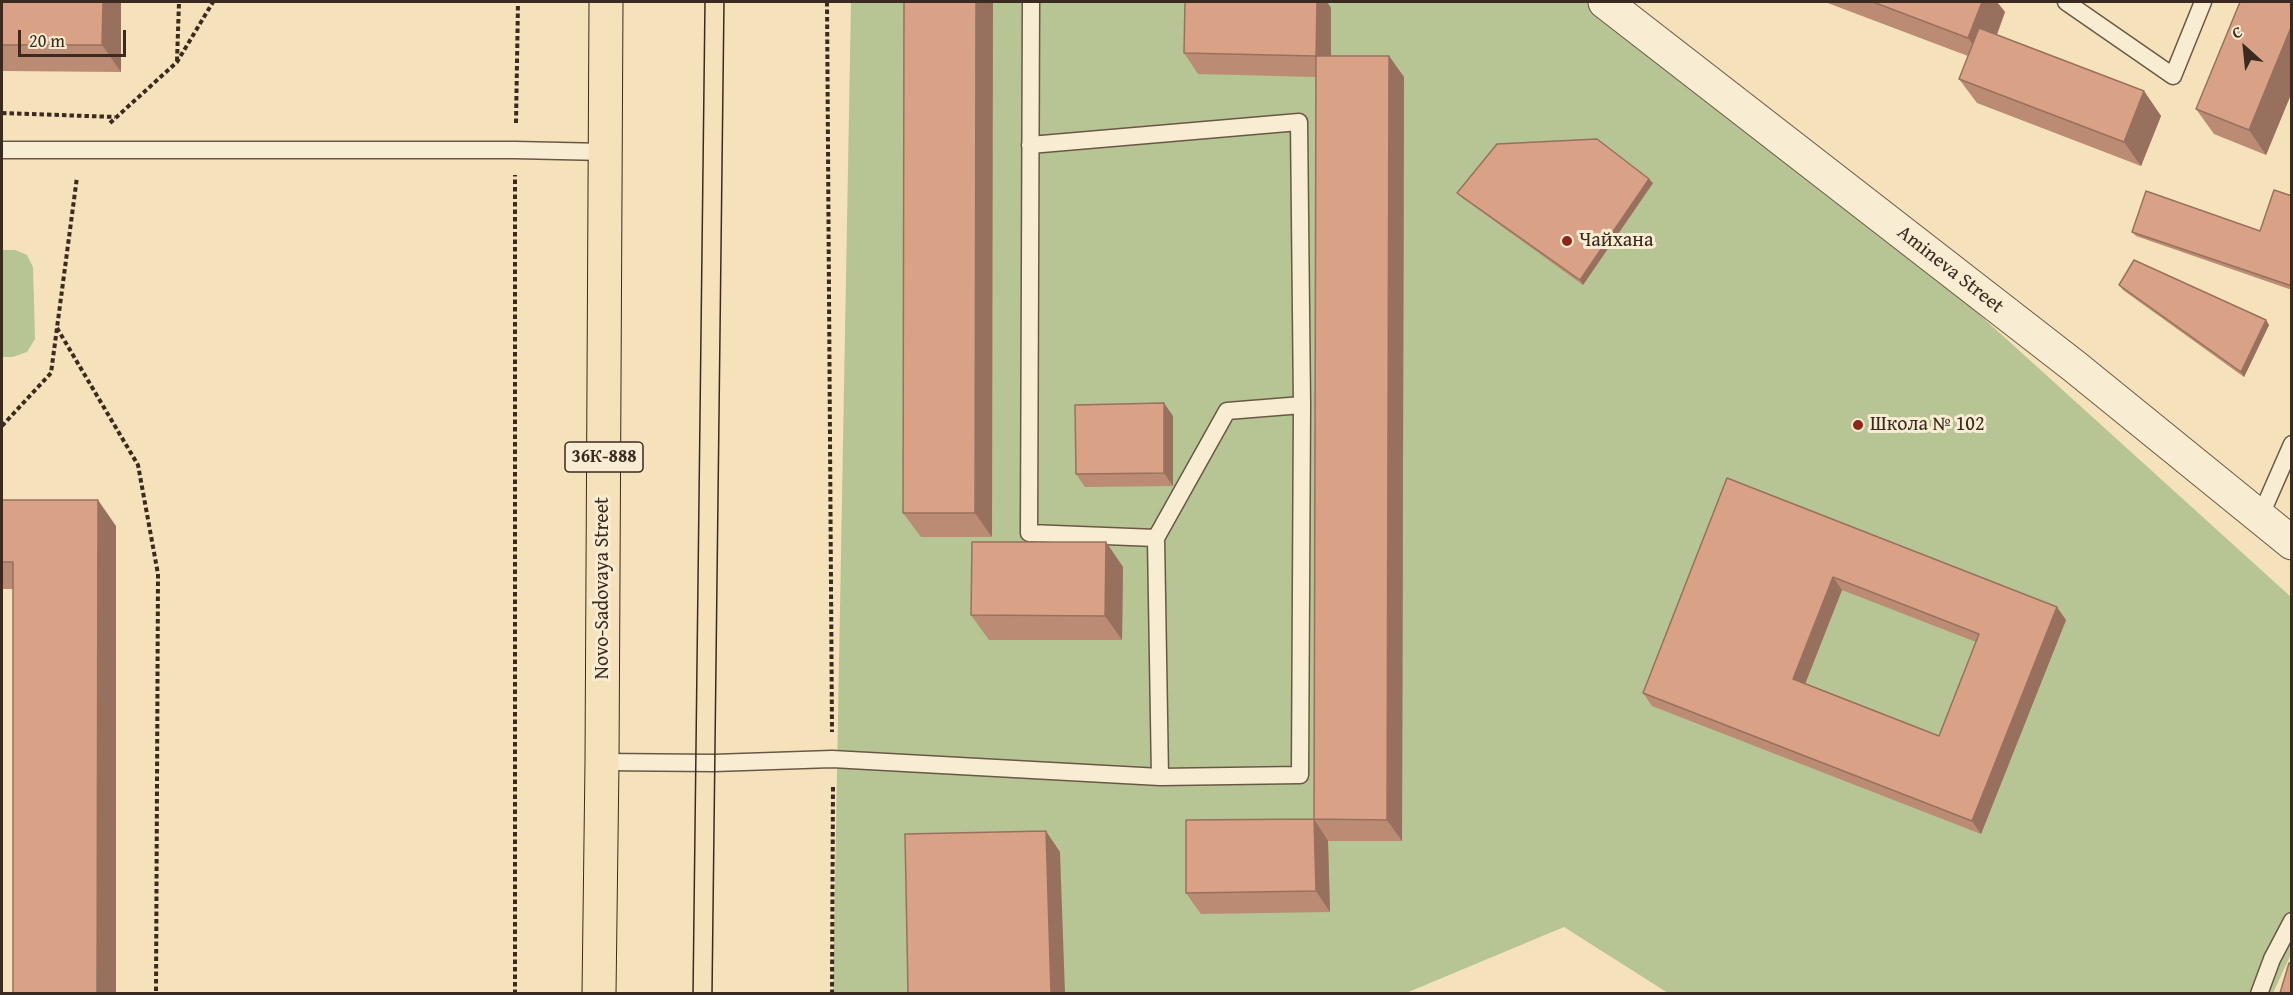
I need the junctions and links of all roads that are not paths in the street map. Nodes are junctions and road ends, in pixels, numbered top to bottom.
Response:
1 (606, 2) edge
2 (1031, 2) edge
3 (1605, 2) edge
4 (2066, 2) edge
5 (2203, 2) edge
6 (1030, 145) junction
7 (2, 150) edge
8 (605, 152) junction
9 (1302, 405) junction
10 (2292, 444) edge
11 (2260, 517) junction
12 (1156, 538) junction
13 (2292, 543) edge
14 (602, 762) junction
15 (1160, 777) junction
16 (2292, 921) edge
17 (599, 993) edge
18 (2259, 993) edge

1 - 8 main road, Novo-Sadovaya Street / 36К-888
2 - 6 lane
3 - 11 street, Amineva Street
4 - 5 lane
6 - 9 lane
6 - 12 lane
7 - 8 lane
8 - 14 main road, Novo-Sadovaya Street / 36К-888
9 - 12 lane
9 - 15 lane
10 - 11 lane
11 - 13 street, Amineva Street
12 - 15 lane
14 - 15 lane
14 - 17 main road, Novo-Sadovaya Street / 36К-888
16 - 18 lane

